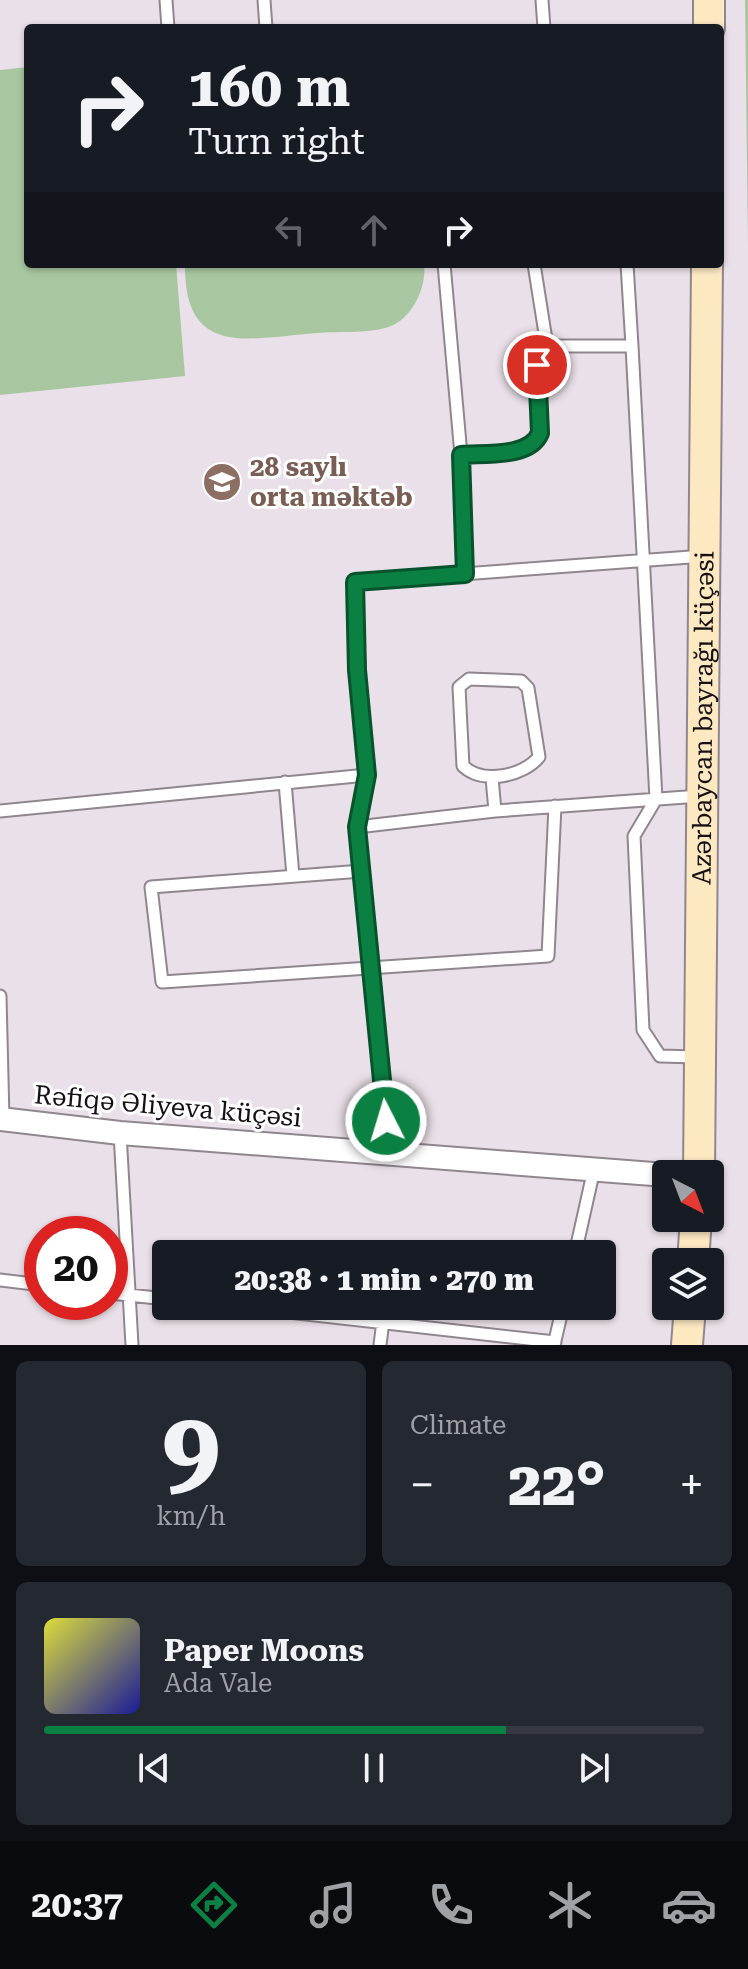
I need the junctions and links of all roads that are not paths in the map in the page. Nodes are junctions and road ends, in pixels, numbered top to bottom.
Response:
1 (166, 0) edge
2 (264, 0) edge
3 (542, 0) edge
4 (709, 0) edge
5 (168, 24) edge
6 (266, 24) edge
7 (544, 24) edge
8 (709, 24) edge
9 (444, 268) edge
10 (535, 268) edge
11 (627, 268) edge
12 (707, 268) edge
13 (547, 346) junction
14 (632, 346) junction
15 (461, 455) junction
16 (704, 556) junction
17 (645, 562) junction
18 (465, 574) junction
19 (367, 775) junction
20 (492, 778) junction
21 (285, 782) junction
22 (701, 796) junction
23 (656, 799) junction
24 (555, 806) junction
25 (0, 811) edge
26 (495, 811) junction
27 (357, 827) junction
28 (362, 871) junction
29 (293, 876) junction
30 (373, 968) junction
31 (0, 996) edge
32 (700, 1057) junction
33 (2, 1119) edge
34 (120, 1133) junction
35 (389, 1151) junction
36 (699, 1160) edge
37 (594, 1169) junction
38 (652, 1174) edge
39 (124, 1216) edge
40 (578, 1240) edge
41 (0, 1280) edge
42 (24, 1283) edge
43 (128, 1295) edge
44 (152, 1298) edge
45 (128, 1305) edge
46 (373, 1320) edge
47 (560, 1320) edge
48 (689, 1320) edge
49 (383, 1321) junction
50 (555, 1344) edge
51 (132, 1345) edge
52 (380, 1345) edge
53 (687, 1345) edge

1 - 5 lane
2 - 6 lane
3 - 7 lane
4 - 8 street
9 - 15 lane
10 - 13 lane
11 - 14 lane
12 - 16 street, Azərbaycan bayrağı küçəsi
13 - 14 lane
13 - 15 lane
14 - 17 lane
15 - 18 lane
16 - 17 lane
16 - 22 street, Azərbaycan bayrağı küçəsi
17 - 18 lane
17 - 23 lane
18 - 19 lane
19 - 21 lane
19 - 27 lane
20 - 20 lane
20 - 26 lane
21 - 25 lane
21 - 29 lane
22 - 23 lane
22 - 32 street, Azərbaycan bayrağı küçəsi
23 - 24 lane
23 - 32 lane
24 - 26 lane
24 - 30 lane
26 - 27 lane
27 - 28 lane
28 - 29 lane
28 - 30 lane
29 - 30 lane
30 - 35 lane
31 - 33 lane
32 - 36 street, Azərbaycan bayrağı küçəsi
33 - 34 street, Rəfiqə Əliyeva küçəsi
34 - 35 street, Rəfiqə Əliyeva küçəsi
34 - 39 lane
35 - 37 street, Rəfiqə Əliyeva küçəsi
37 - 38 street, Rəfiqə Əliyeva küçəsi
37 - 40 lane
41 - 42 lane
43 - 44 lane
45 - 51 lane
46 - 49 lane
47 - 50 lane
48 - 53 street
49 - 50 lane
49 - 52 lane

